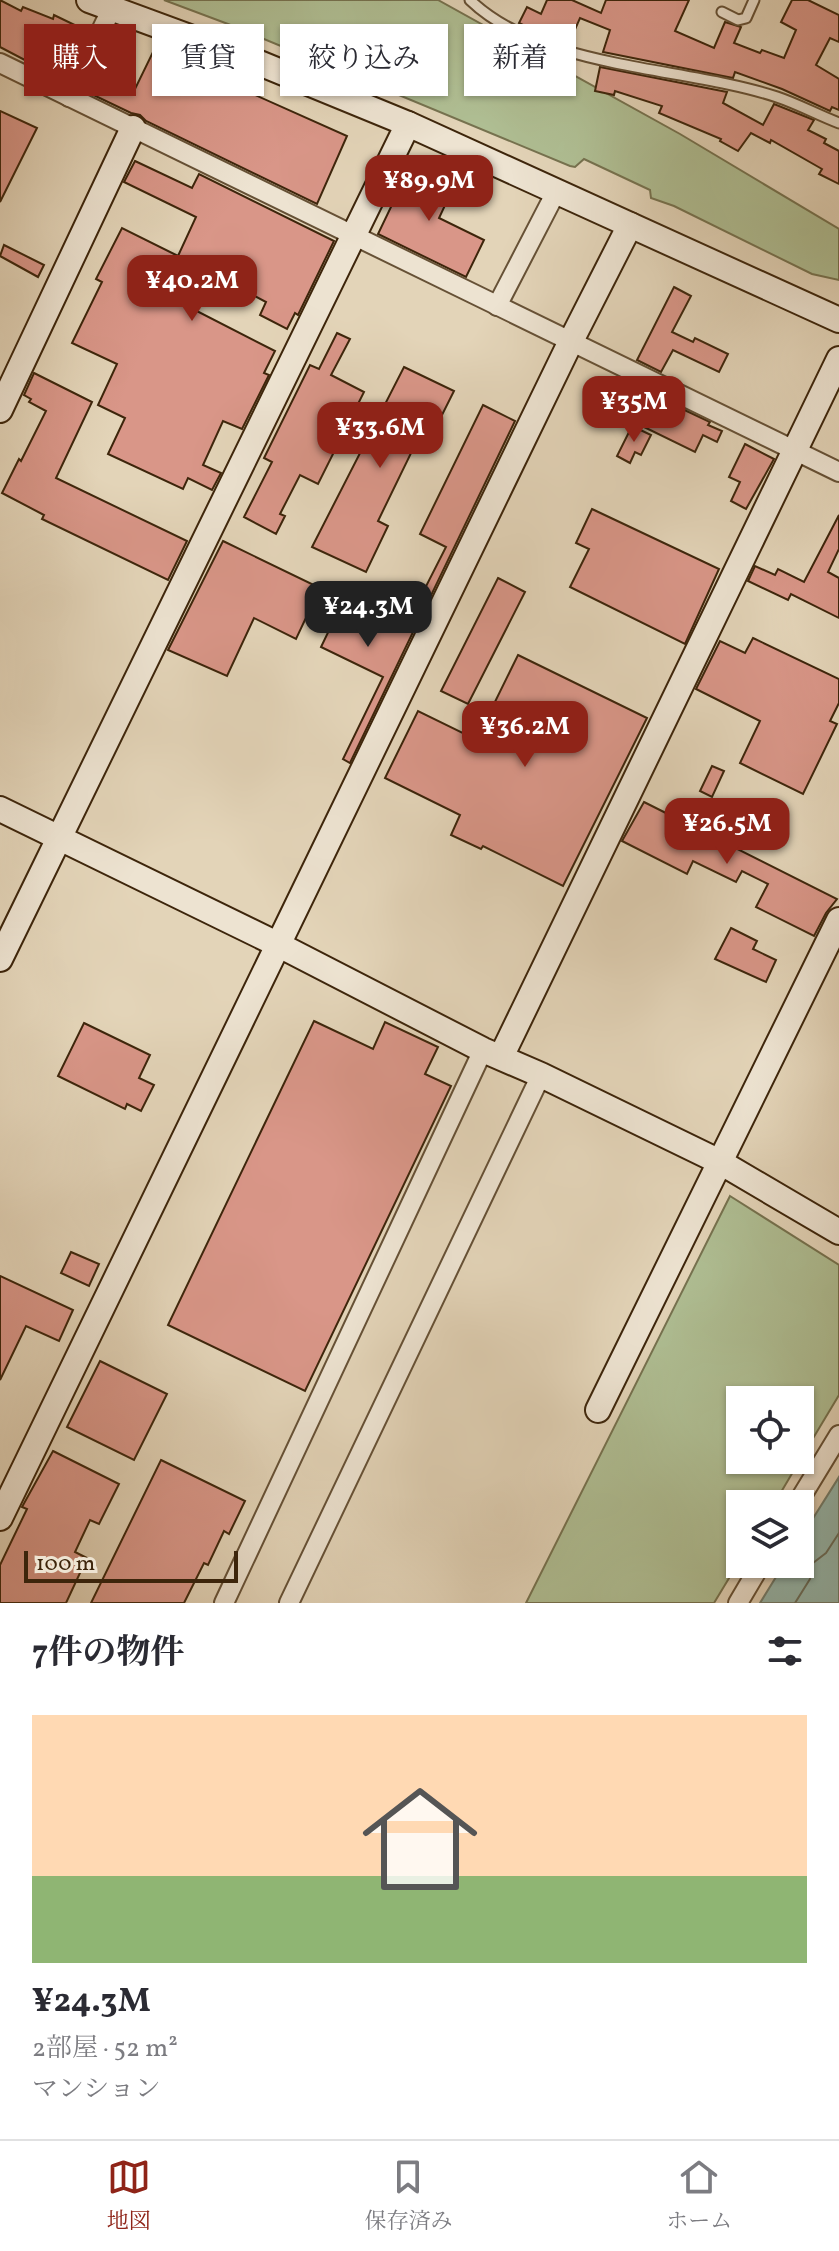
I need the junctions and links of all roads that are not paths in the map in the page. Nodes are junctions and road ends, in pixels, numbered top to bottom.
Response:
1 (470, 0) edge
2 (754, 0) edge
3 (100, 4) edge
4 (722, 12) dead end
5 (0, 63) edge
6 (69, 97) junction
7 (839, 123) edge
8 (408, 124) junction
9 (133, 128) junction
10 (557, 190) junction
11 (630, 225) junction
12 (352, 235) junction
13 (497, 306) junction
14 (839, 320) edge
15 (571, 341) junction
16 (839, 359) edge
17 (0, 410) edge
18 (795, 451) junction
19 (839, 472) edge
20 (0, 809) edge
21 (58, 838) junction
22 (839, 920) edge
23 (279, 945) junction
24 (0, 959) edge
25 (492, 1053) junction
26 (541, 1075) junction
27 (720, 1162) junction
28 (839, 1232) edge
29 (598, 1410) dead end
30 (839, 1435) edge
31 (8, 1481) edge
32 (806, 1490) edge
33 (0, 1518) edge
34 (753, 1578) edge
35 (224, 1603) edge
36 (289, 1603) edge
37 (738, 1603) edge

1 - 7 lane
2 - 4 lane
3 - 6 street
3 - 8 street
5 - 6 street
6 - 9 street
8 - 10 street
8 - 12 street
9 - 12 street
9 - 17 street
10 - 11 street
10 - 13 street
11 - 14 street
11 - 15 street
12 - 13 street
12 - 21 street
13 - 15 street
15 - 18 street
15 - 23 street
16 - 18 street
18 - 19 street
18 - 25 street
20 - 21 street
21 - 23 street
21 - 24 street
22 - 27 street
23 - 25 street
23 - 31 street
25 - 26 street
25 - 35 street
26 - 27 street
26 - 36 street
27 - 28 street
27 - 29 street
30 - 32 street
31 - 33 street
34 - 37 street

